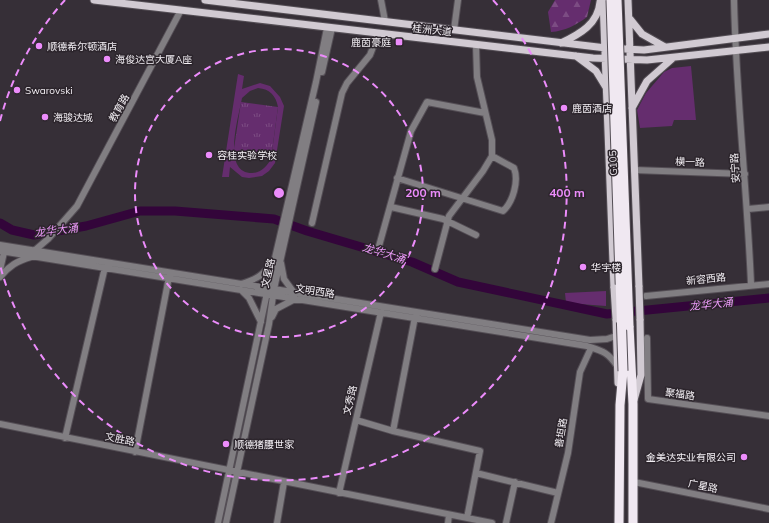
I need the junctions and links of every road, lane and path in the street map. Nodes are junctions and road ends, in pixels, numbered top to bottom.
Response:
1 (94, 0) edge
2 (206, 0) edge
3 (381, 0) edge
4 (458, 0) edge
5 (617, 0) edge
6 (734, 0) edge
7 (605, 1) edge
8 (181, 10) junction
9 (629, 18) junction
10 (385, 21) junction
11 (329, 28) junction
12 (454, 30) junction
13 (378, 34) junction
14 (769, 34) edge
15 (735, 38) junction
16 (561, 43) junction
17 (476, 45) junction
18 (665, 47) junction
19 (769, 47) edge
20 (606, 48) junction
21 (630, 49) junction
22 (737, 50) junction
23 (576, 56) junction
24 (673, 57) junction
25 (606, 58) junction
26 (630, 60) junction
27 (631, 90) junction
28 (608, 93) junction
29 (632, 108) junction
30 (485, 114) junction
31 (492, 156) junction
32 (634, 170) junction
33 (745, 174) junction
34 (398, 178) junction
35 (462, 198) junction
36 (391, 207) junction
37 (769, 207) edge
38 (748, 209) junction
39 (447, 221) junction
40 (312, 223) dead end
41 (287, 224) junction
42 (476, 235) dead end
43 (378, 246) dead end
44 (2, 248) edge
45 (33, 254) junction
46 (276, 256) junction
47 (281, 262) junction
48 (105, 267) junction
49 (435, 269) dead end
50 (0, 270) edge
51 (0, 278) edge
52 (169, 278) junction
53 (751, 284) junction
54 (769, 284) edge
55 (239, 287) junction
56 (271, 291) junction
57 (296, 296) junction
58 (646, 296) dead end
59 (381, 312) junction
60 (415, 318) junction
61 (261, 322) junction
62 (269, 324) junction
63 (616, 336) junction
64 (647, 338) dead end
65 (591, 348) junction
66 (621, 369) junction
67 (633, 404) junction
68 (769, 416) edge
69 (356, 420) junction
70 (0, 424) edge
71 (393, 431) junction
72 (65, 438) junction
73 (135, 452) junction
74 (229, 471) junction
75 (236, 472) junction
76 (476, 473) junction
77 (284, 482) junction
78 (515, 482) junction
79 (634, 482) junction
80 (339, 493) junction
81 (558, 493) junction
82 (769, 509) edge
83 (450, 515) junction
84 (467, 518) junction
85 (218, 523) edge
86 (226, 523) edge
87 (277, 523) edge
88 (448, 523) edge
89 (492, 523) edge
90 (506, 523) edge
91 (551, 523) edge
92 (619, 523) edge
93 (633, 523) edge

1 - 8 main road, 桂洲大道
2 - 10 main road, 桂洲大道
3 - 10 street
4 - 12 street
5 - 67 highway, G105 / G105, bridge
6 - 15 street, 安宁路
7 - 9 main road
7 - 16 main road
7 - 20 main road
7 - 66 highway, G105, bridge
8 - 11 main road, 桂洲大道
8 - 45 street, 教育路
9 - 18 main road
9 - 21 main road
10 - 12 main road, 桂洲大道
11 - 13 main road, 桂洲大道
11 - 41 street
12 - 16 main road, 桂洲大道
13 - 17 main road, 桂洲大道
13 - 40 street
14 - 15 main road, 桂洲大道
15 - 18 main road, 桂洲大道
15 - 22 street, 安宁路
16 - 20 main road, 桂洲大道
17 - 23 main road, 桂洲大道
17 - 30 street
18 - 21 main road, 桂洲大道
19 - 22 main road, 桂洲大道
20 - 21 main road, 桂洲大道
20 - 25 main road
21 - 26 main road
22 - 24 main road, 桂洲大道
22 - 33 street, 安宁路
23 - 25 main road, 桂洲大道
23 - 28 main road
24 - 26 main road, 桂洲大道
24 - 29 main road
25 - 26 main road, 桂洲大道
25 - 28 main road
26 - 27 main road
27 - 28 main road
27 - 29 main road
28 - 63 main road, bridge
29 - 32 main road
30 - 31 street
30 - 34 street
31 - 35 street
31 - 35 street
32 - 33 street, 横一路
32 - 67 main road, bridge
33 - 38 street, 安宁路
34 - 35 street
34 - 36 street
35 - 39 street
36 - 39 street
36 - 43 street
37 - 38 street
38 - 53 street, 安宁路
39 - 42 street
39 - 49 street
41 - 46 street, 文星路
41 - 47 street, 文星路
44 - 45 street, 文明西路
44 - 50 street
45 - 48 street, 文明西路
45 - 51 street
45 - 55 street, 文明西路
46 - 55 street
46 - 56 street, 文星路
47 - 56 street, 文星路
47 - 57 street
48 - 52 street, 文明西路
48 - 72 street
52 - 55 street, 文明西路
52 - 73 street
53 - 54 street, 新容西路
53 - 58 street, 新容西路
55 - 56 street, 文明西路
55 - 61 street
56 - 57 street, 文明西路
56 - 61 street, 文星路
56 - 62 street, 文星路
57 - 59 street, 文明西路
57 - 62 street
57 - 63 street, 文明西路
59 - 60 street, 文明西路
59 - 69 street, 文秀路
60 - 65 street, 文明西路
60 - 71 street
61 - 74 street, 文星路
62 - 75 street, 文星路
63 - 66 main road
64 - 68 street, 聚福路
65 - 66 street, 文明西路
65 - 81 street, 善坦路
66 - 92 highway, G105
67 - 79 highway, G105
69 - 71 street
69 - 80 street, 文秀路
70 - 72 street, 文胜路
71 - 76 street
72 - 73 street, 文胜路
73 - 74 street, 文胜路
74 - 75 street, 文胜路
74 - 85 street, 文星路
75 - 77 street, 文胜路
75 - 86 street, 文星路
76 - 78 street
76 - 84 street
77 - 80 street, 文胜路
77 - 87 street
78 - 81 street
78 - 90 street
79 - 82 street, 广星路
79 - 93 highway, G105
80 - 83 street, 文胜路
81 - 91 street, 善坦路
83 - 84 street, 文胜路
83 - 88 street
84 - 89 street, 文胜路

